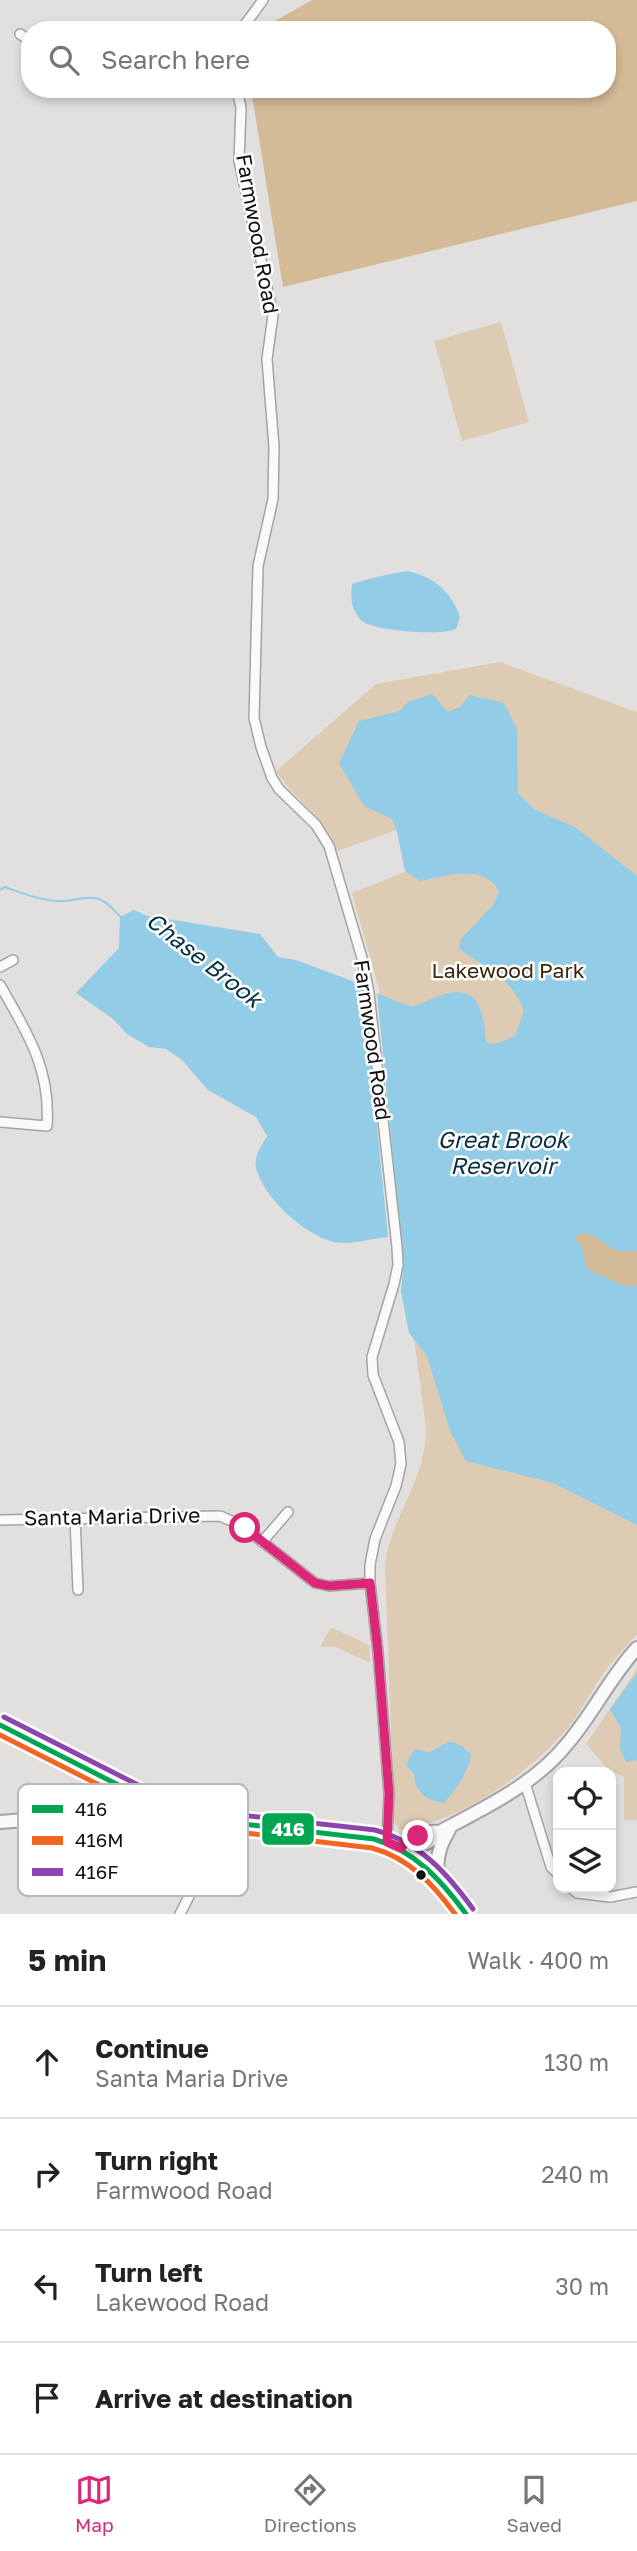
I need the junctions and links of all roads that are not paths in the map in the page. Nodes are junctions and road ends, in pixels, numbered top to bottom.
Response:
1 (263, 0) edge
2 (248, 21) edge
3 (239, 98) edge
4 (13, 960) dead end
5 (0, 967) edge
6 (0, 985) edge
7 (0, 1122) edge
8 (288, 1511) dead end
9 (75, 1518) junction
10 (0, 1520) edge
11 (262, 1542) junction
12 (370, 1583) junction
13 (78, 1590) dead end
14 (637, 1648) edge
15 (0, 1725) edge
16 (525, 1783) junction
17 (116, 1784) edge
18 (18, 1821) edge
19 (0, 1822) edge
20 (457, 1822) junction
21 (248, 1825) edge
22 (387, 1842) junction
23 (401, 1848) junction
24 (553, 1869) edge
25 (440, 1883) junction
26 (637, 1892) edge
27 (577, 1893) edge
28 (190, 1896) edge
29 (182, 1913) edge
30 (466, 1914) edge

1 - 2 street
3 - 12 street, Farmwood Road
4 - 5 street
6 - 7 street
8 - 11 street
9 - 10 street, Santa Maria Drive
9 - 11 street, Santa Maria Drive
9 - 13 street
11 - 12 street, Santa Maria Drive
12 - 22 street, Farmwood Road
14 - 16 main road
15 - 17 main road
16 - 20 main road
16 - 24 street
18 - 19 main road
20 - 23 main road
20 - 25 main road
21 - 22 main road
22 - 23 main road
23 - 25 main road
25 - 30 main road
26 - 27 street
28 - 29 street

